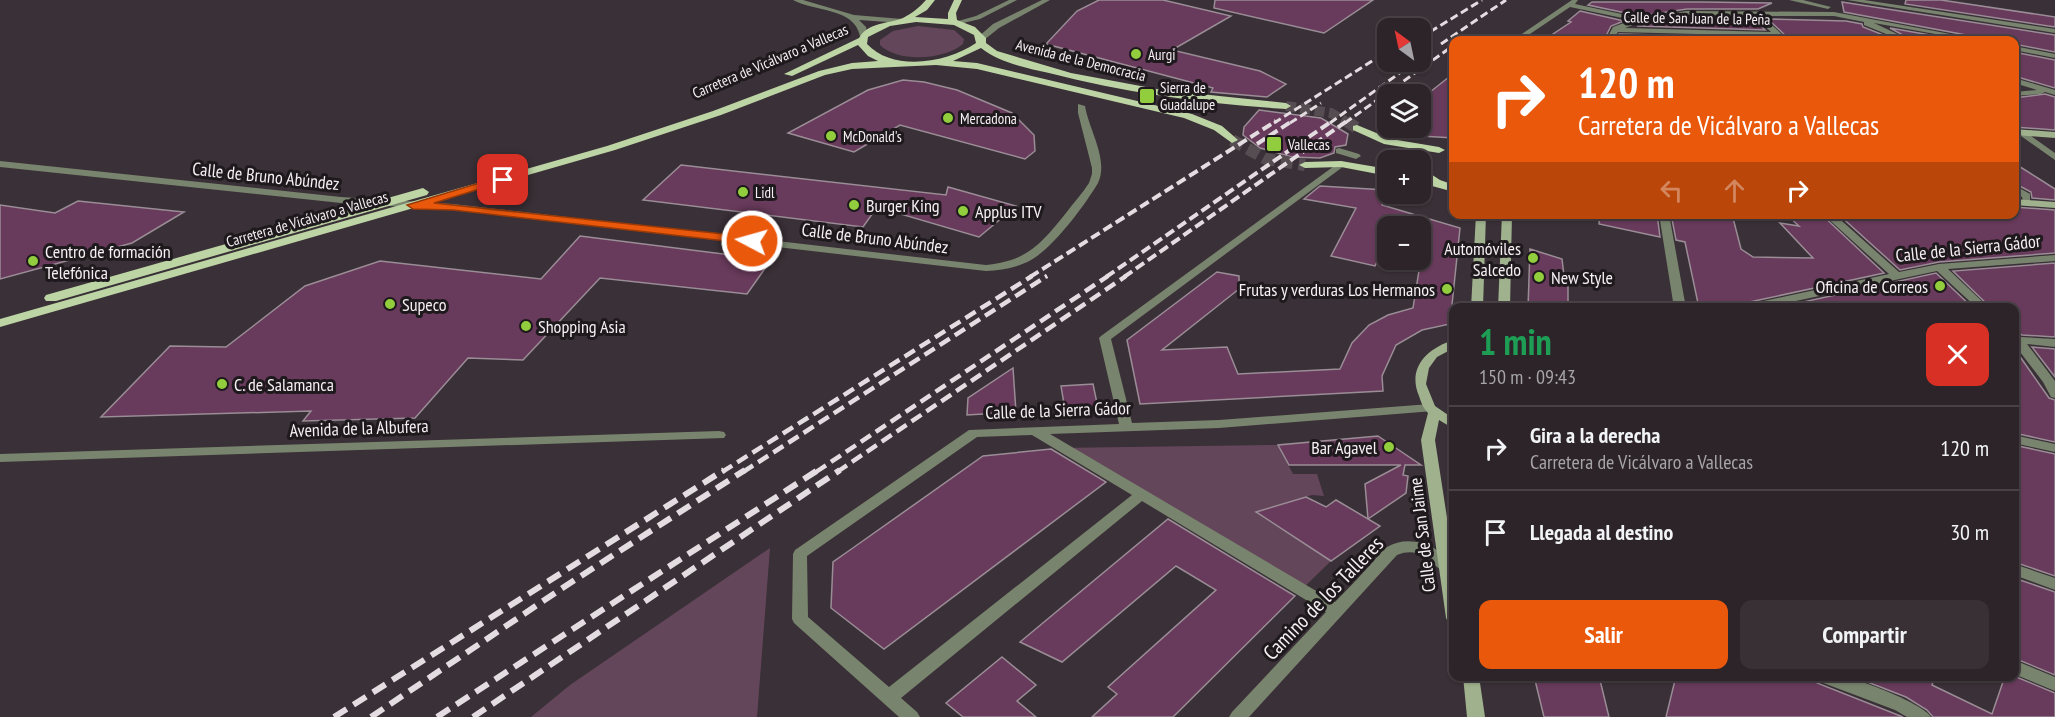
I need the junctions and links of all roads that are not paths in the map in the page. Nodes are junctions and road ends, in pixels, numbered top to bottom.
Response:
1 (796, 0) edge
2 (931, 0) edge
3 (958, 0) edge
4 (1014, 0) edge
5 (1047, 0) edge
6 (1576, 0) edge
7 (1792, 0) edge
8 (1850, 0) edge
9 (1828, 4) edge
10 (1569, 5) junction
11 (1755, 14) junction
12 (1834, 14) junction
13 (1843, 15) junction
14 (853, 17) junction
15 (1640, 20) junction
16 (903, 21) junction
17 (954, 22) junction
18 (1616, 30) junction
19 (2055, 31) edge
20 (1778, 33) junction
21 (1523, 36) edge
22 (1612, 36) edge
23 (1781, 36) edge
24 (1896, 36) edge
25 (1956, 36) edge
26 (863, 38) junction
27 (981, 41) junction
28 (2019, 49) edge
29 (2055, 56) edge
30 (896, 62) junction
31 (936, 62) junction
32 (2019, 82) edge
33 (2051, 92) edge
34 (2019, 94) edge
35 (1286, 106) tunnel mouth
36 (1081, 110) dead end
37 (1357, 128) tunnel mouth
38 (2019, 132) edge
39 (2031, 133) junction
40 (2055, 135) edge
41 (1232, 140) tunnel mouth
42 (1449, 149) edge
43 (1439, 150) junction
44 (1339, 151) dead end
45 (1431, 152) edge
46 (1356, 156) dead end
47 (2055, 157) edge
48 (0, 164) edge
49 (1341, 164) junction
50 (1305, 165) tunnel mouth
51 (1377, 171) edge
52 (1431, 179) edge
53 (1431, 182) edge
54 (1436, 183) junction
55 (1449, 187) edge
56 (2019, 191) edge
57 (2019, 202) edge
58 (2027, 203) junction
59 (381, 204) junction
60 (413, 205) junction
61 (2055, 205) edge
62 (1481, 219) edge
63 (1507, 219) edge
64 (1665, 219) edge
65 (1834, 219) edge
66 (2055, 258) edge
67 (1939, 267) junction
68 (1896, 275) junction
69 (1477, 303) edge
70 (1504, 303) edge
71 (1679, 303) edge
72 (1768, 303) edge
73 (1979, 303) edge
74 (0, 312) edge
75 (0, 323) edge
76 (2019, 339) edge
77 (2019, 342) edge
78 (2055, 343) edge
79 (1449, 346) edge
80 (2055, 394) edge
81 (1432, 411) junction
82 (1449, 422) edge
83 (1126, 427) junction
84 (1034, 431) junction
85 (719, 435) dead end
86 (2019, 440) edge
87 (2055, 448) edge
88 (0, 458) edge
89 (1142, 494) junction
90 (1446, 567) junction
91 (2019, 571) edge
92 (2055, 584) edge
93 (1449, 586) edge
94 (1337, 612) junction
95 (2019, 668) edge
96 (1472, 681) edge
97 (1837, 681) edge
98 (2055, 684) edge
99 (888, 698) junction
100 (910, 717) edge
101 (1238, 717) edge
102 (1476, 717) edge
103 (1922, 717) edge

1 - 14 street
2 - 16 main road
3 - 17 main road
4 - 17 street
5 - 27 street
6 - 10 street
7 - 9 street
8 - 19 street
9 - 12 street
10 - 15 street
10 - 21 street
11 - 12 street
11 - 15 street
11 - 20 street, Calle de San Juan de la Peña
12 - 13 street
13 - 24 street
13 - 25 street
14 - 16 street
14 - 26 street
15 - 18 street
16 - 17 main road
16 - 26 main road, Carretera de Vicálvaro a Vallecas
17 - 27 main road, Avenida de la Democracia
18 - 20 street, Calle de San Juan de la Peña
18 - 22 street
20 - 23 street, Calle de San Juan de la Peña
26 - 30 main road
26 - 59 main road, Carretera de Vicálvaro a Vallecas
27 - 31 main road
27 - 35 main road, Avenida de la Democracia
28 - 29 street
30 - 31 main road, Carretera de Vicálvaro a Vallecas
30 - 60 main road, Carretera de Vicálvaro a Vallecas
31 - 41 main road, Avenida de la Democracia
32 - 33 street
33 - 34 street
36 - 60 street, Calle de Bruno Abúndez
37 - 43 main road
38 - 39 main road
39 - 40 main road
39 - 47 street
42 - 43 main road
43 - 45 main road
44 - 46 street
48 - 59 street, Calle de Bruno Abúndez
49 - 50 main road
49 - 51 main road
49 - 83 street
52 - 54 main road
53 - 54 main road
54 - 55 main road
56 - 58 street
57 - 58 main road
58 - 61 main road
59 - 60 street, Calle de Bruno Abúndez
59 - 74 main road, Carretera de Vicálvaro a Vallecas
60 - 75 main road, Carretera de Vicálvaro a Vallecas
62 - 69 main road
63 - 70 main road
64 - 71 street
65 - 68 street
66 - 67 street, Calle de la Sierra Gádor
67 - 68 street, Calle de la Sierra Gádor
67 - 73 street
68 - 72 street, Calle de la Sierra Gádor
76 - 78 street
77 - 80 street
79 - 81 main road
81 - 82 main road
81 - 83 street, Calle de la Sierra Gádor
81 - 90 main road, Calle de San Jaime
83 - 84 street, Calle de la Sierra Gádor
84 - 89 street
84 - 99 street, Calle de la Sierra Gádor
85 - 88 street, Avenida de la Albufera
86 - 87 street
89 - 94 street
89 - 99 street
90 - 93 main road, Calle de San Jaime
90 - 94 street, Camino de los Talleres
91 - 92 street
94 - 101 street, Camino de los Talleres
95 - 98 street
96 - 102 main road
97 - 103 street
99 - 100 street, Calle de la Sierra Gádor

